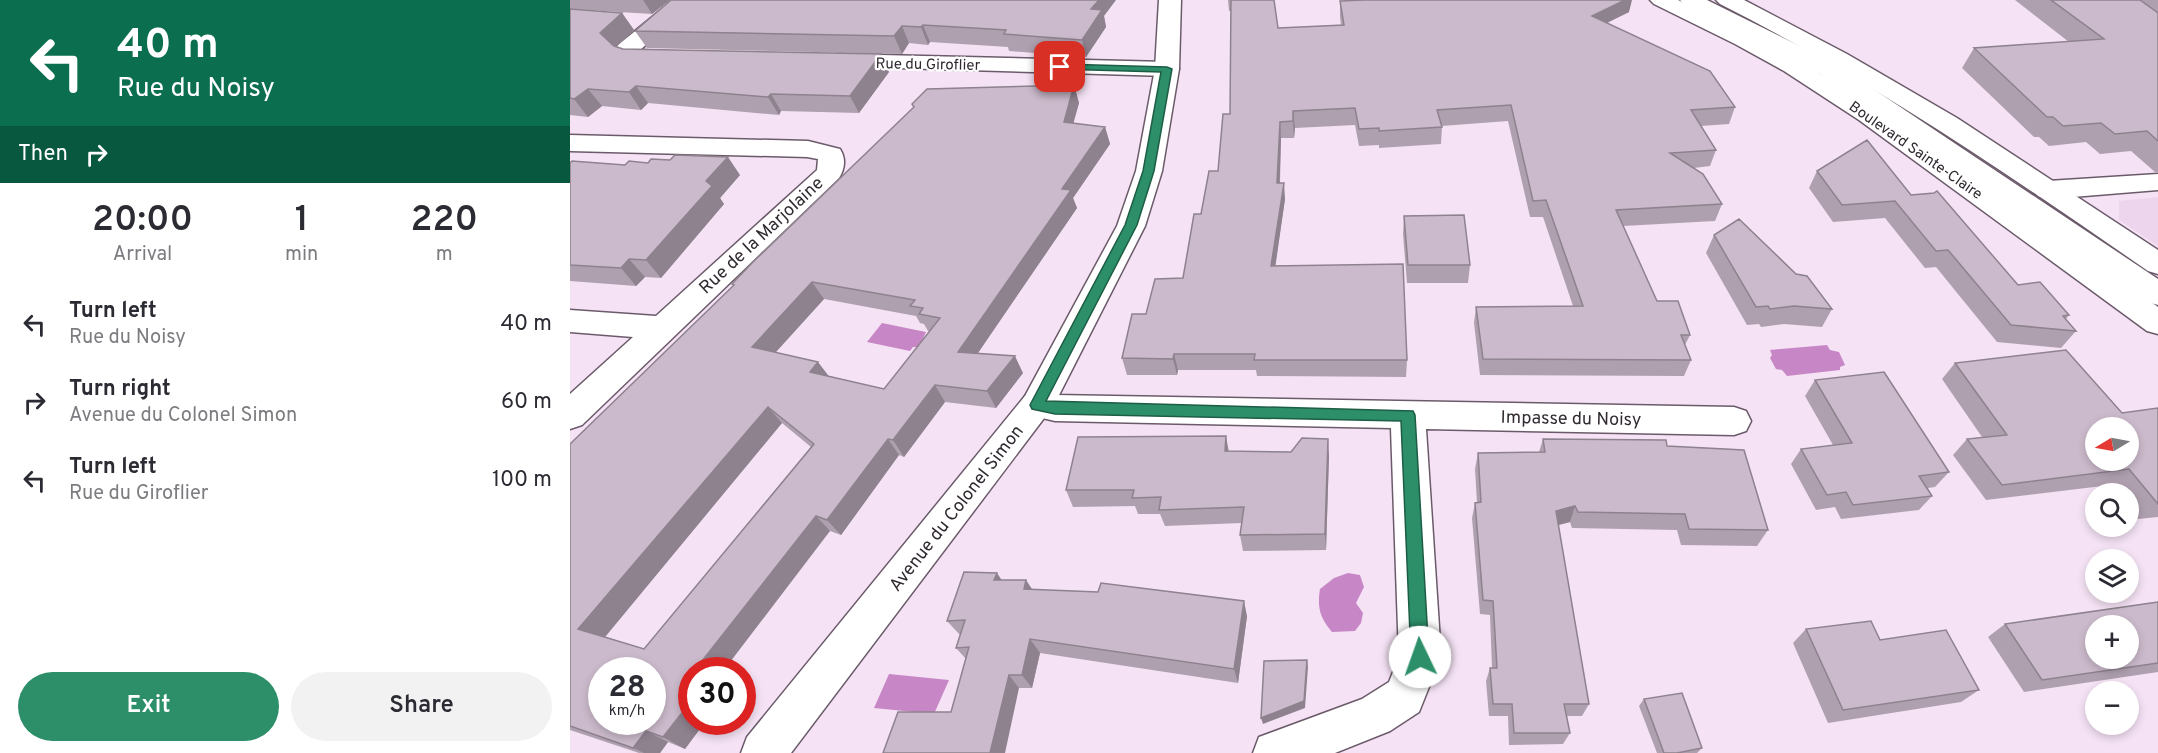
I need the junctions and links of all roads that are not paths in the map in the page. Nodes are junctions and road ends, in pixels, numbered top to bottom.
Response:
1 (686, 0) edge
2 (1170, 0) edge
3 (1661, 0) edge
4 (1691, 0) edge
5 (1727, 0) edge
6 (624, 21) edge
7 (656, 23) junction
8 (694, 58) edge
9 (821, 61) edge
10 (1167, 69) junction
11 (570, 143) edge
12 (2158, 182) edge
13 (2048, 190) junction
14 (2158, 264) edge
15 (2158, 294) edge
16 (570, 321) edge
17 (2158, 323) edge
18 (661, 328) junction
19 (1037, 405) junction
20 (570, 415) edge
21 (1408, 415) junction
22 (1734, 421) dead end
23 (763, 753) edge
24 (1275, 753) edge

1 - 7 street
2 - 10 street, Avenue du Colonel Simon
3 - 17 street, Boulevard Sainte-Claire
4 - 15 street
5 - 13 street, Boulevard Sainte-Claire
6 - 7 street
7 - 8 street
9 - 10 street, Rue du Giroflier
10 - 19 street, Avenue du Colonel Simon
11 - 18 street, Rue de la Marjolaine
12 - 13 street
13 - 14 street, Boulevard Sainte-Claire
16 - 18 street
18 - 20 street, Rue de la Marjolaine
19 - 21 street, Impasse du Noisy
19 - 23 street, Avenue du Colonel Simon
21 - 22 street, Impasse du Noisy
21 - 24 street

